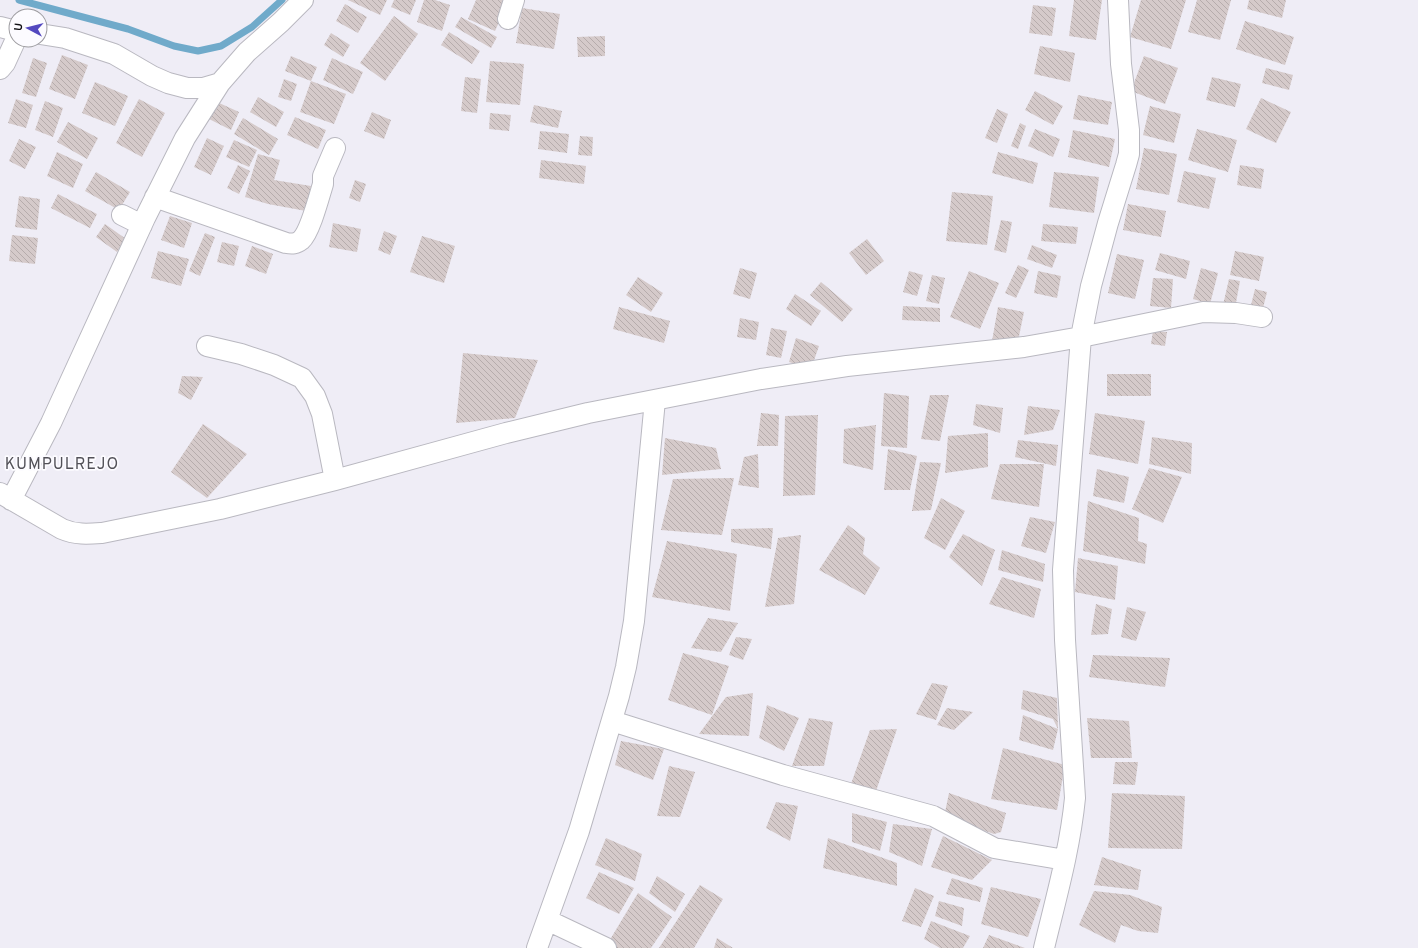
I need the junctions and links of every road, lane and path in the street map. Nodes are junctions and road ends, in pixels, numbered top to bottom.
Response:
1 (303, 0) edge
2 (514, 0) edge
3 (1118, 0) edge
4 (508, 19) dead end
5 (48, 35) edge
6 (11, 48) edge
7 (0, 69) edge
8 (220, 83) junction
9 (335, 148) dead end
10 (156, 197) junction
11 (122, 215) dead end
12 (142, 225) junction
13 (1262, 317) dead end
14 (1081, 337) junction
15 (207, 346) dead end
16 (655, 400) junction
17 (335, 480) junction
18 (5, 497) edge
19 (612, 721) junction
20 (1065, 860) junction
21 (547, 920) junction
22 (537, 948) edge
23 (606, 948) edge
24 (1044, 948) edge

1 - 8 street
2 - 4 street
3 - 14 street
5 - 8 street
6 - 7 street
8 - 10 street
9 - 10 street
10 - 12 street
11 - 12 street
12 - 18 street
13 - 14 street
14 - 16 street
14 - 20 street
15 - 17 street
16 - 17 street
16 - 19 street
17 - 18 street
19 - 20 street
19 - 21 street
20 - 24 street
21 - 22 street
21 - 23 street

